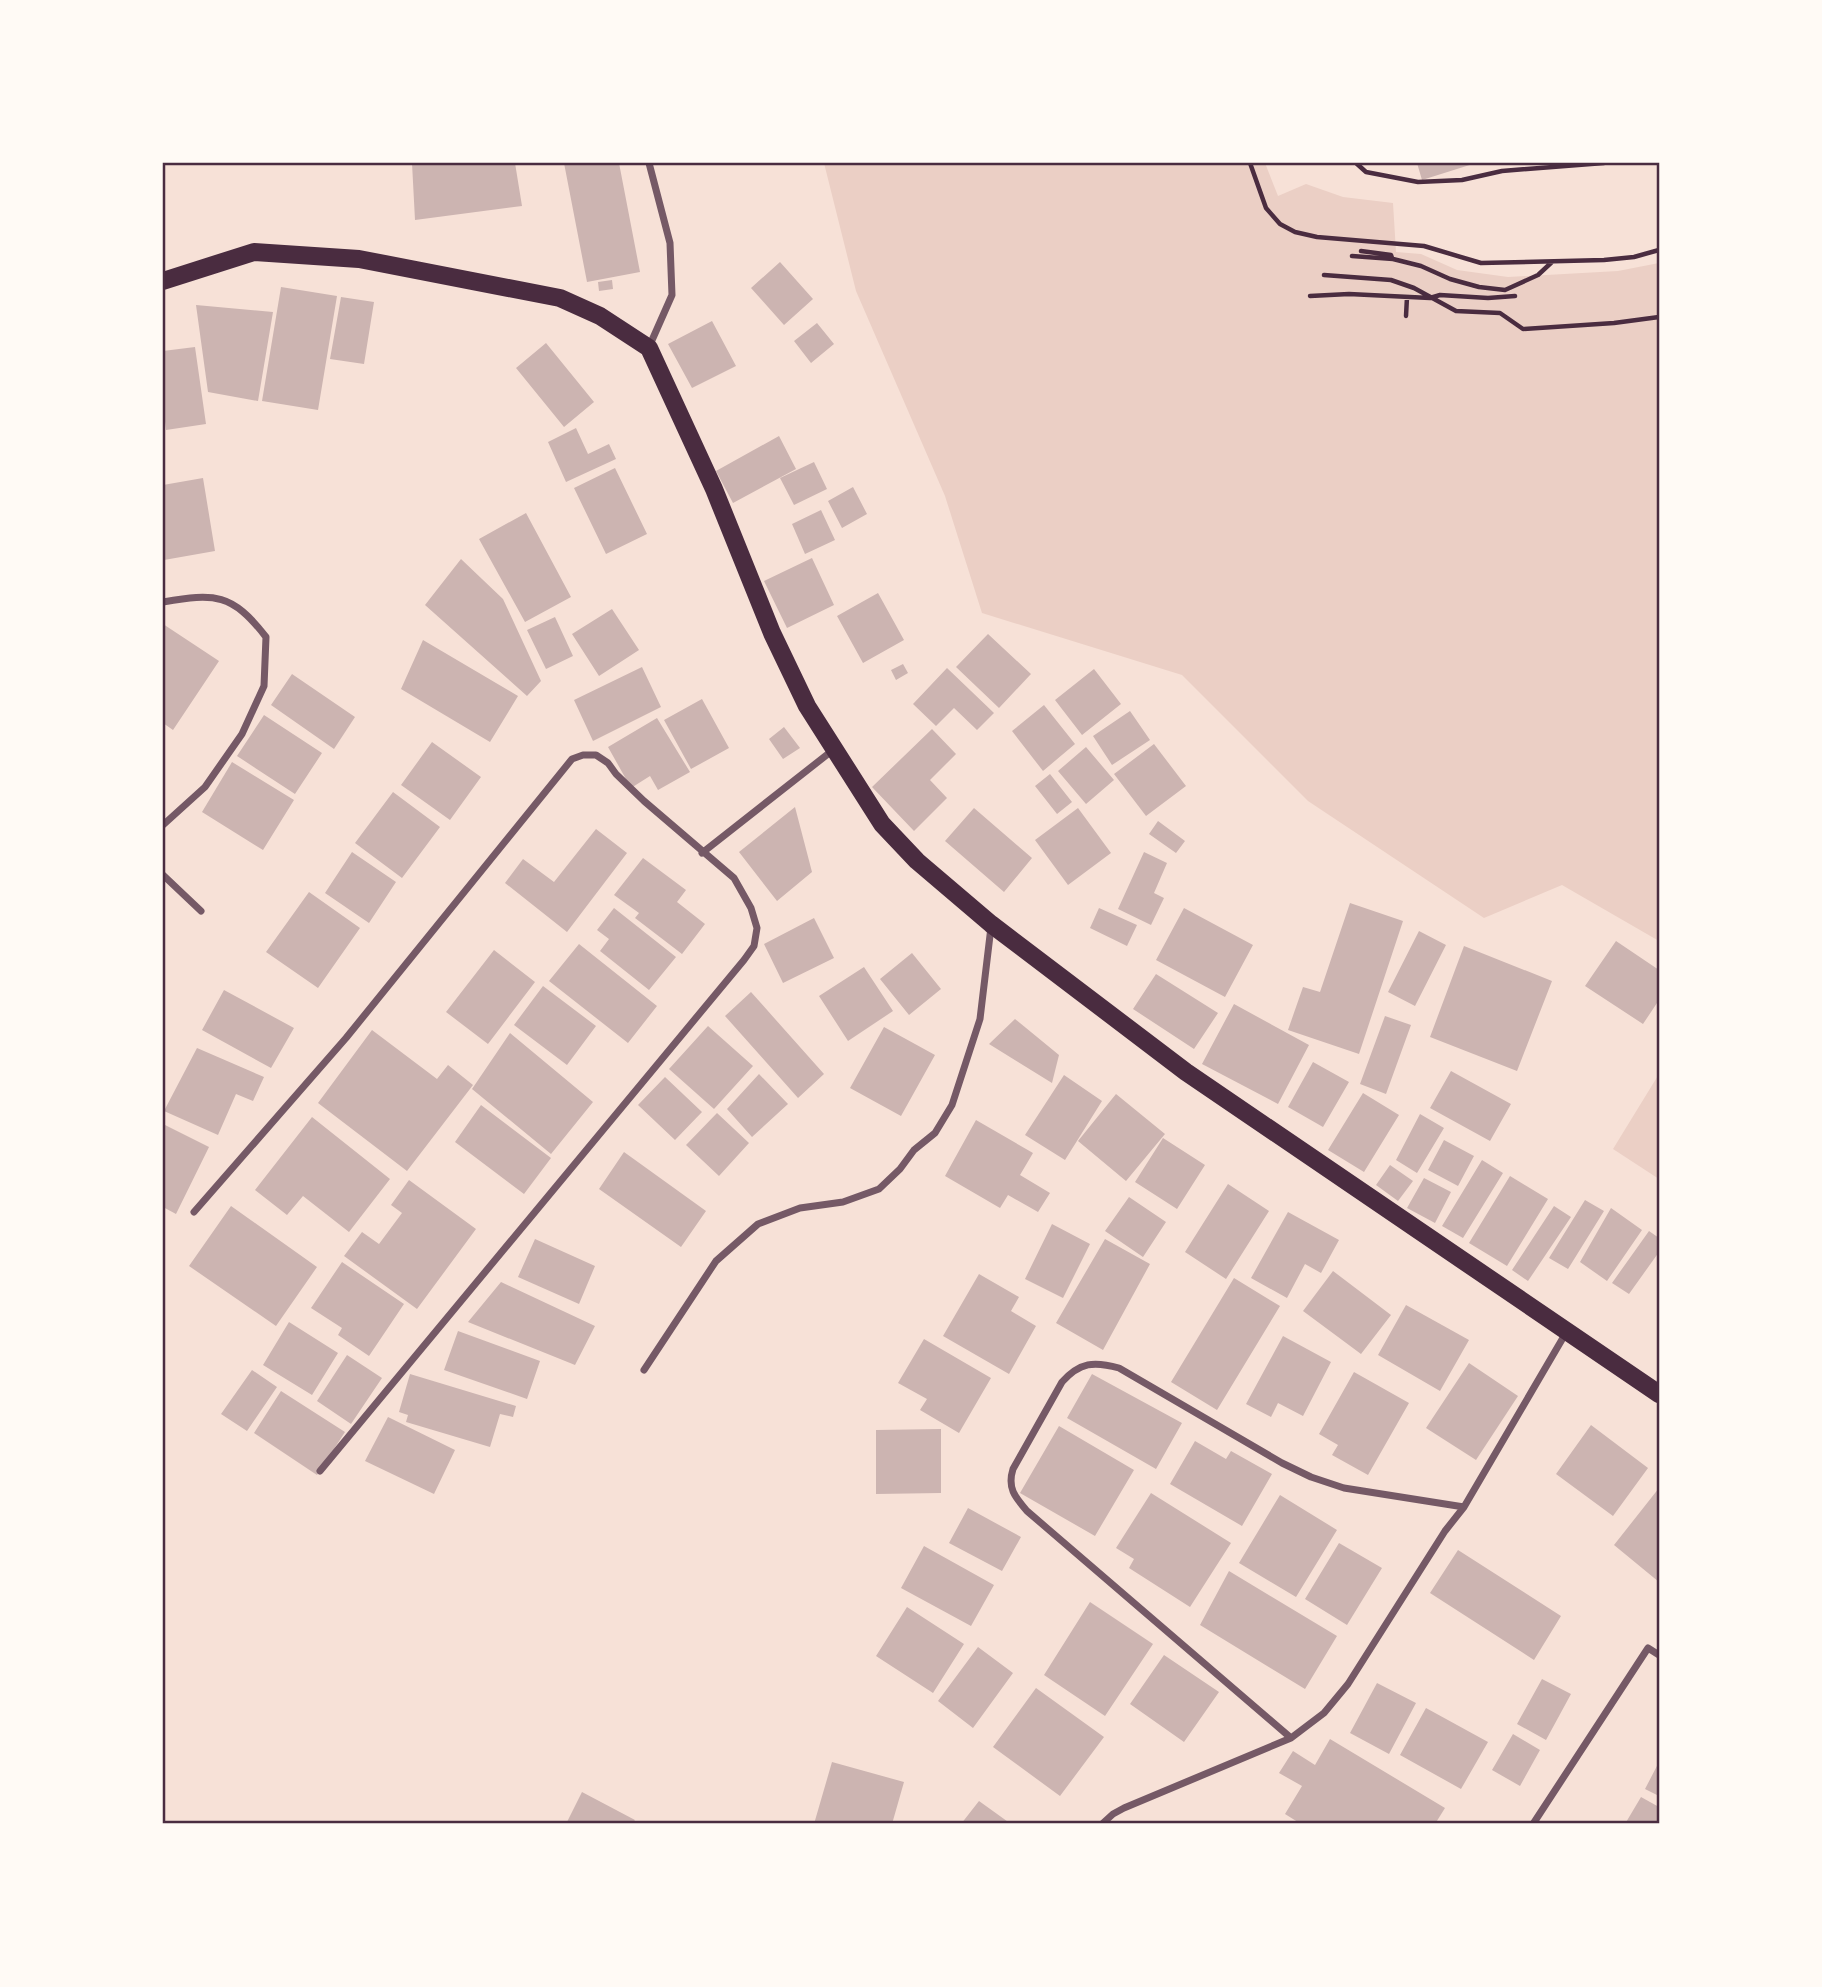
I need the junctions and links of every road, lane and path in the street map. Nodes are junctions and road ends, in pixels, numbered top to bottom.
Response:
1 (649, 163) edge
2 (1250, 163) edge
3 (1356, 163) edge
4 (1604, 163) edge
5 (1374, 243) junction
6 (1659, 250) edge
7 (1376, 253) junction
8 (1352, 256) dead end
9 (1364, 257) junction
10 (1393, 259) junction
11 (1553, 262) junction
12 (1324, 275) dead end
13 (163, 281) edge
14 (1479, 287) junction
15 (1478, 295) junction
16 (1310, 296) dead end
17 (1516, 296) dead end
18 (1407, 297) junction
19 (1468, 297) junction
20 (1430, 298) junction
21 (1488, 298) junction
22 (1406, 316) dead end
23 (1659, 317) edge
24 (649, 348) junction
25 (163, 603) edge
26 (834, 750) junction
27 (163, 825) edge
28 (702, 853) junction
29 (163, 875) edge
30 (201, 911) dead end
31 (991, 924) junction
32 (194, 1212) dead end
33 (1567, 1331) junction
34 (644, 1370) dead end
35 (1659, 1394) edge
36 (320, 1471) dead end
37 (1464, 1507) junction
38 (1659, 1656) edge
39 (1291, 1738) junction
40 (1102, 1824) edge
41 (1534, 1824) edge

1 - 24 street
2 - 5 path
3 - 4 path
5 - 7 path
5 - 11 path
6 - 11 path
7 - 9 path
7 - 10 path
8 - 9 path
9 - 10 path
10 - 14 path
11 - 14 path
12 - 20 path
13 - 24 main road
14 - 15 path
15 - 19 path
15 - 21 path
16 - 18 path
17 - 21 path
18 - 20 path
18 - 22 path
19 - 20 path
19 - 21 path
20 - 23 path
24 - 26 main road
25 - 27 street
26 - 28 street
26 - 31 main road
28 - 32 street
28 - 36 street
29 - 30 street
31 - 33 main road
31 - 34 street
33 - 35 main road
33 - 37 street
37 - 39 street
37 - 39 street
38 - 41 street
39 - 40 street

